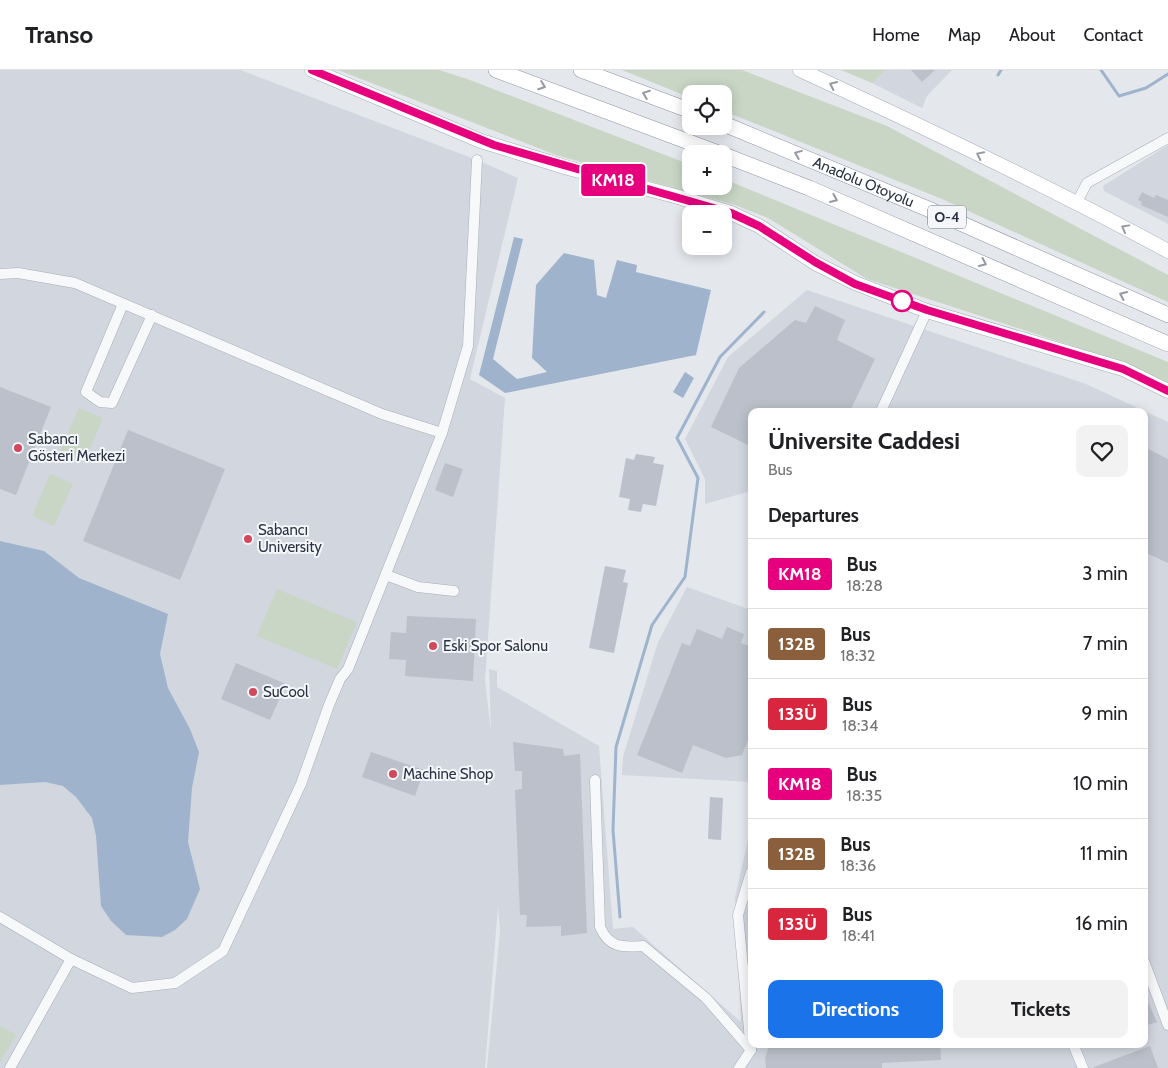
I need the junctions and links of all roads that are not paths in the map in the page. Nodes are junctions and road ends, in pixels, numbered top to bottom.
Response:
1 (312, 70) edge
2 (496, 70) edge
3 (581, 70) edge
4 (800, 70) edge
5 (682, 108) edge
6 (732, 127) edge
7 (1168, 138) edge
8 (699, 145) edge
9 (732, 158) edge
10 (477, 160) dead end
11 (1077, 202) junction
12 (1168, 251) edge
13 (0, 274) edge
14 (124, 304) junction
15 (927, 310) junction
16 (152, 315) junction
17 (1168, 315) edge
18 (1168, 344) edge
19 (1168, 392) edge
20 (882, 408) edge
21 (442, 433) junction
22 (386, 575) junction
23 (454, 591) dead end
24 (595, 780) dead end
25 (748, 882) edge
26 (0, 917) edge
27 (71, 960) junction
28 (1148, 972) edge
29 (748, 1019) edge
30 (1168, 1025) edge
31 (748, 1047) edge
32 (1075, 1048) edge
33 (751, 1050) edge
34 (10, 1068) edge
35 (739, 1068) edge
36 (1083, 1068) edge

1 - 15 main road
2 -> 8 highway, Anadolu Otoyolu / O-4
5 -> 3 highway
11 -> 4 main road
17 -> 6 highway, Anadolu Otoyolu / O-4
7 - 11 street
9 -> 18 highway, Anadolu Otoyolu / O-4
10 - 21 street
12 -> 11 main road
13 - 14 street
14 - 16 street
14 - 16 street
15 - 19 main road
15 - 20 street
16 - 21 street
21 - 22 street
22 - 23 street
22 - 27 street
24 - 31 street
25 - 29 street
26 - 27 street
27 - 34 street
28 - 30 street
32 - 36 street
33 - 35 street

